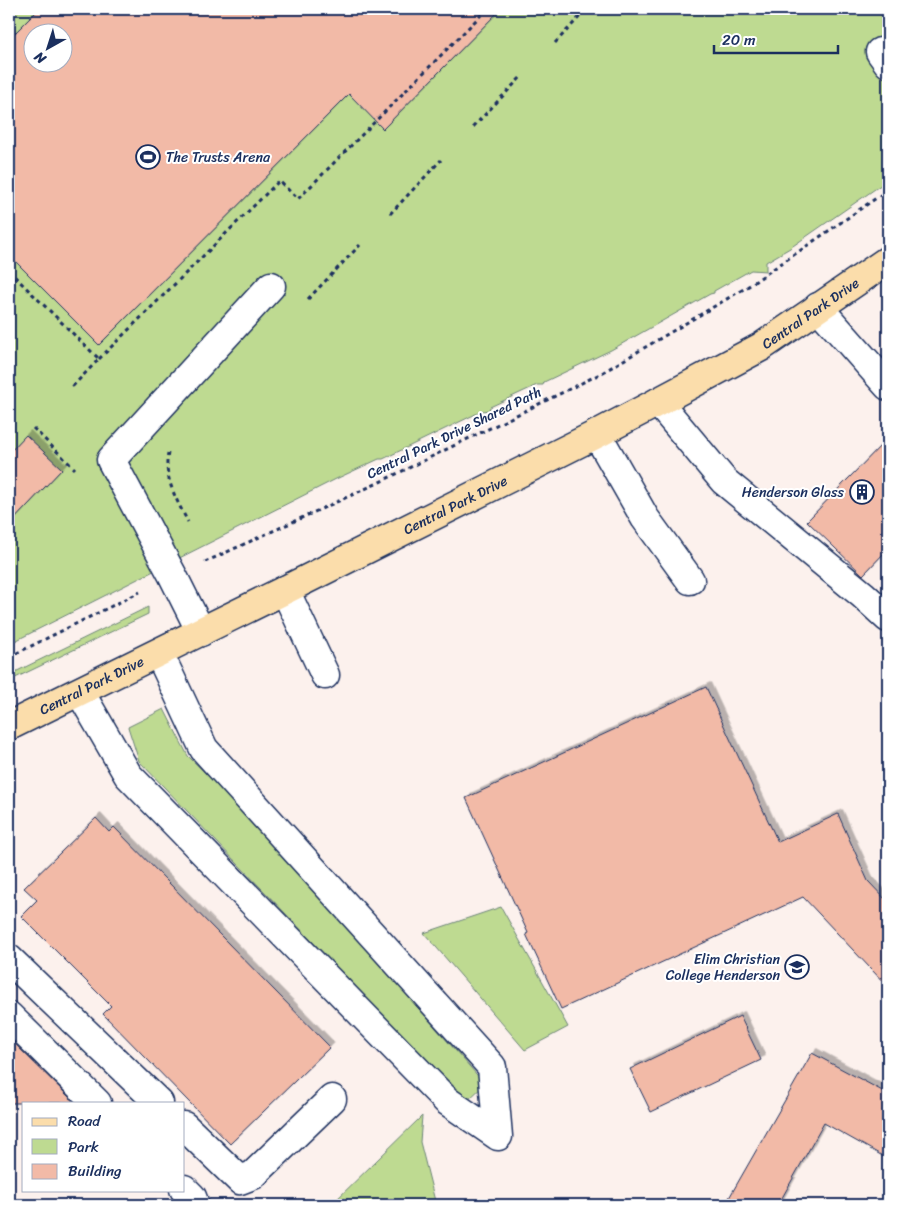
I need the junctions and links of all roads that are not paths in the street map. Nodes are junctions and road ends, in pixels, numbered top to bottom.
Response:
1 (888, 260) edge
2 (271, 286) dead end
3 (818, 308) junction
4 (888, 386) edge
5 (658, 402) junction
6 (597, 434) junction
7 (690, 580) dead end
8 (285, 590) junction
9 (888, 618) edge
10 (201, 632) junction
11 (159, 653) junction
12 (324, 674) dead end
13 (80, 692) junction
14 (9, 726) edge
15 (9, 959) edge
16 (9, 1016) edge
17 (332, 1099) dead end
18 (96, 1102) edge
19 (159, 1102) edge
20 (185, 1127) edge
21 (185, 1190) edge
22 (195, 1205) edge

1 - 3 main road, Central Park Drive
2 - 10 lane
3 - 4 lane
3 - 5 main road, Central Park Drive
5 - 6 main road, Central Park Drive
5 - 9 lane
6 - 7 lane
6 - 8 main road, Central Park Drive
8 - 10 main road, Central Park Drive
8 - 12 lane
10 - 11 main road, Central Park Drive
11 - 13 main road, Central Park Drive
11 - 13 lane
13 - 14 main road, Central Park Drive
15 - 19 lane
16 - 18 lane
17 - 20 lane
21 - 22 lane

